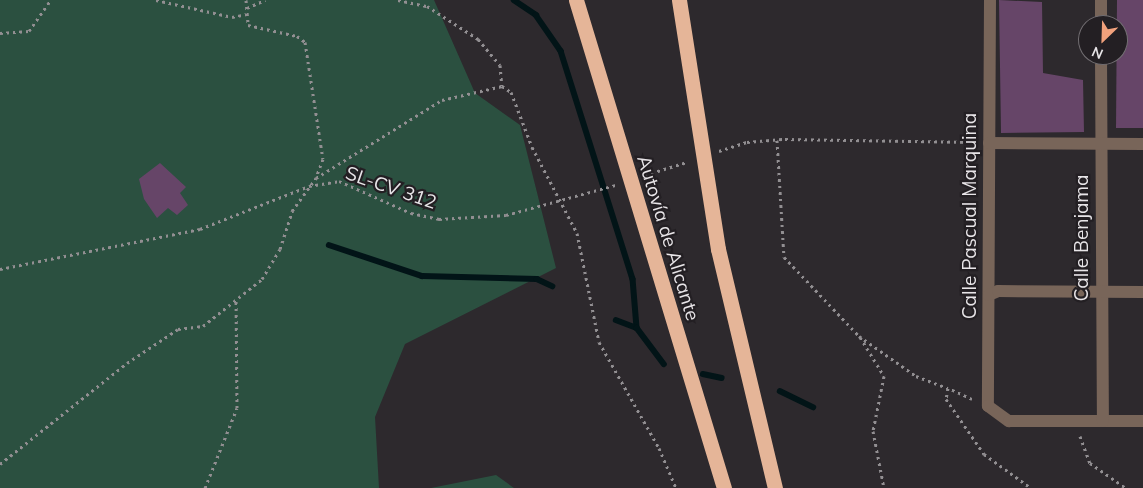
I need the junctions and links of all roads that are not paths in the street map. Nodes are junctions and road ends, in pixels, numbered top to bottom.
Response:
1 (576, 0) edge
2 (679, 0) edge
3 (990, 0) edge
4 (1101, 0) edge
5 (1101, 15) edge
6 (1101, 65) edge
7 (989, 143) junction
8 (1143, 144) edge
9 (1101, 146) junction
10 (1100, 291) junction
11 (1143, 292) edge
12 (989, 295) junction
13 (1103, 421) junction
14 (1143, 421) edge
15 (724, 488) edge
16 (775, 488) edge

1 - 15 highway, Autovía de Alicante
2 - 16 highway
3 - 7 street, Calle Pascual Marquina
4 - 5 street
6 - 9 street, Calle Benjama
7 - 9 street
7 - 12 street, Calle Pascual Marquina
8 - 9 street
9 - 10 street, Calle Benjama
10 - 11 street
10 - 12 street
10 - 13 street, Calle Benjama
12 - 13 street, Calle Pascual Marquina
13 - 14 street

